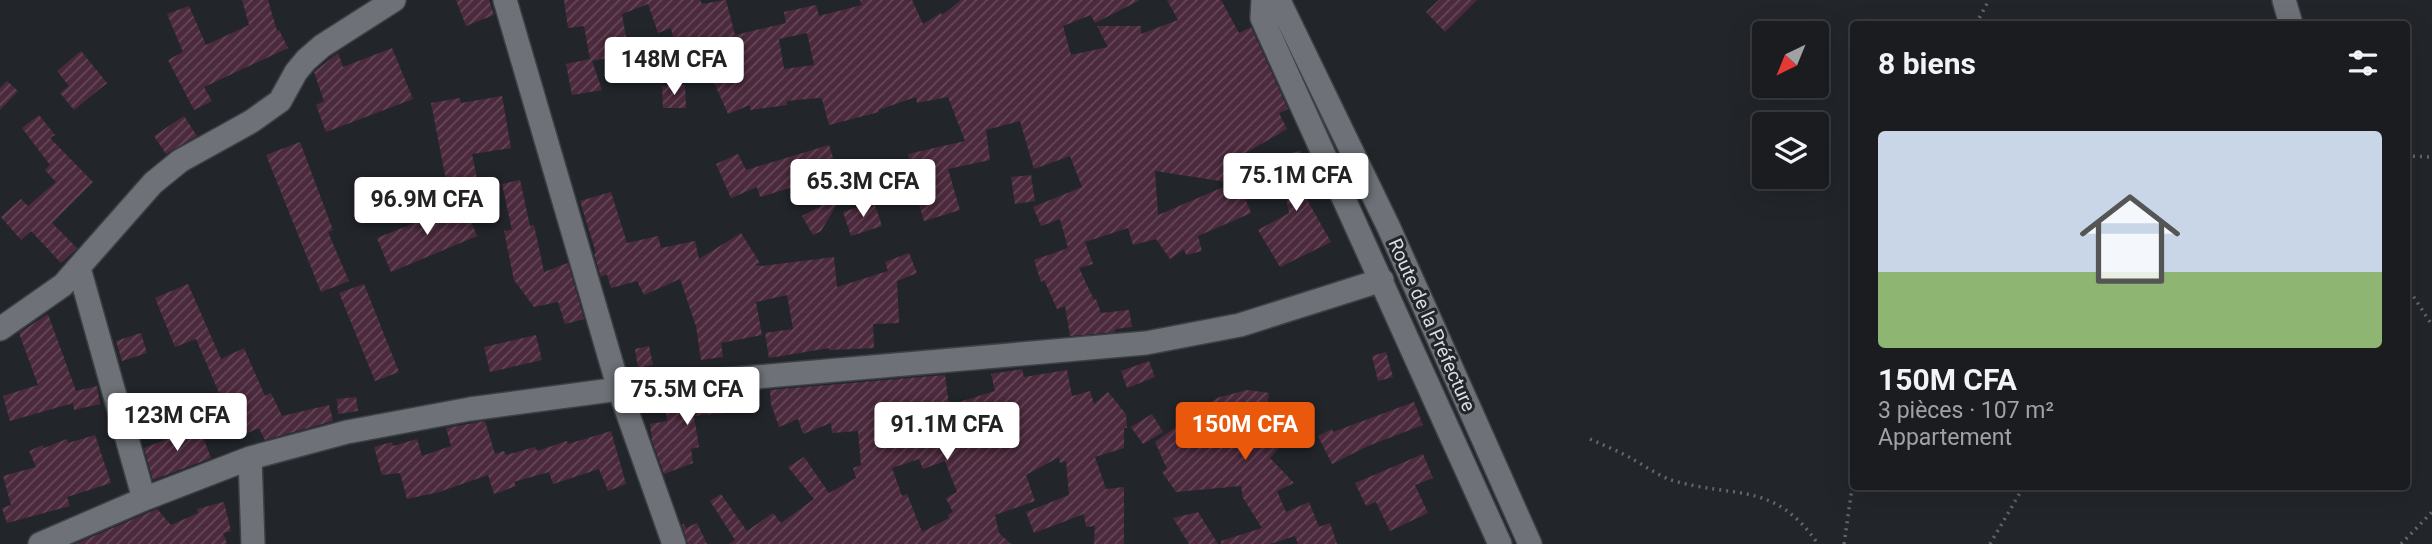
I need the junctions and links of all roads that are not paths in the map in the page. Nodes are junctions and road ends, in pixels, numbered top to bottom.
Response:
1 (394, 0) edge
2 (505, 0) edge
3 (1263, 0) edge
4 (1270, 0) edge
5 (2284, 0) edge
6 (2290, 21) edge
7 (79, 268) junction
8 (1382, 280) junction
9 (0, 329) edge
10 (619, 389) junction
11 (250, 458) junction
12 (144, 499) junction
13 (40, 544) edge
14 (253, 544) edge
15 (674, 544) edge
16 (1500, 544) edge
17 (1531, 544) edge

1 - 7 street
2 - 10 street
3 - 8 street, Route de la Préfecture
4 - 17 street, Route de la Préfecture
5 - 6 street
7 - 9 street
7 - 12 street
8 - 10 street
8 - 16 street, Route de la Préfecture
10 - 11 street
10 - 15 street
11 - 12 street
11 - 14 street
12 - 13 street

